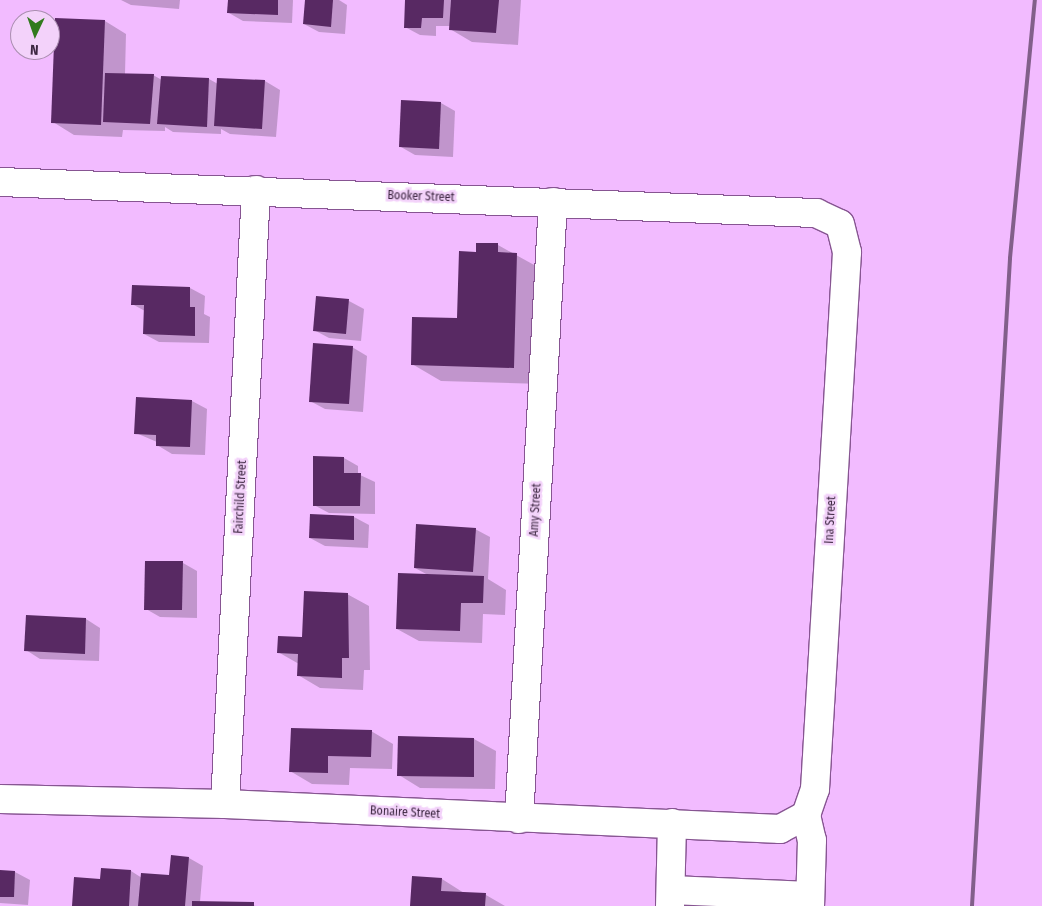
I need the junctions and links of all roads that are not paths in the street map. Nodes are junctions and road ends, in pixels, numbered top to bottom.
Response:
1 (0, 182) edge
2 (256, 190) junction
3 (553, 202) junction
4 (840, 224) joint
5 (0, 799) edge
6 (225, 804) junction
7 (806, 815) junction
8 (519, 818) junction
9 (672, 823) junction
10 (671, 898) edge
11 (810, 901) edge

1 - 2 street, Booker Street
2 - 3 street, Booker Street
2 - 6 street, Fairchild Street
3 - 4 street, Booker Street
3 - 8 street, Amy Street
4 - 7 street, Ina Street
5 - 6 street, Bonaire Street
6 - 8 street, Bonaire Street
7 - 9 street, Bonaire Street
7 - 11 street
8 - 9 street, Bonaire Street
9 - 10 street
10 - 11 street

